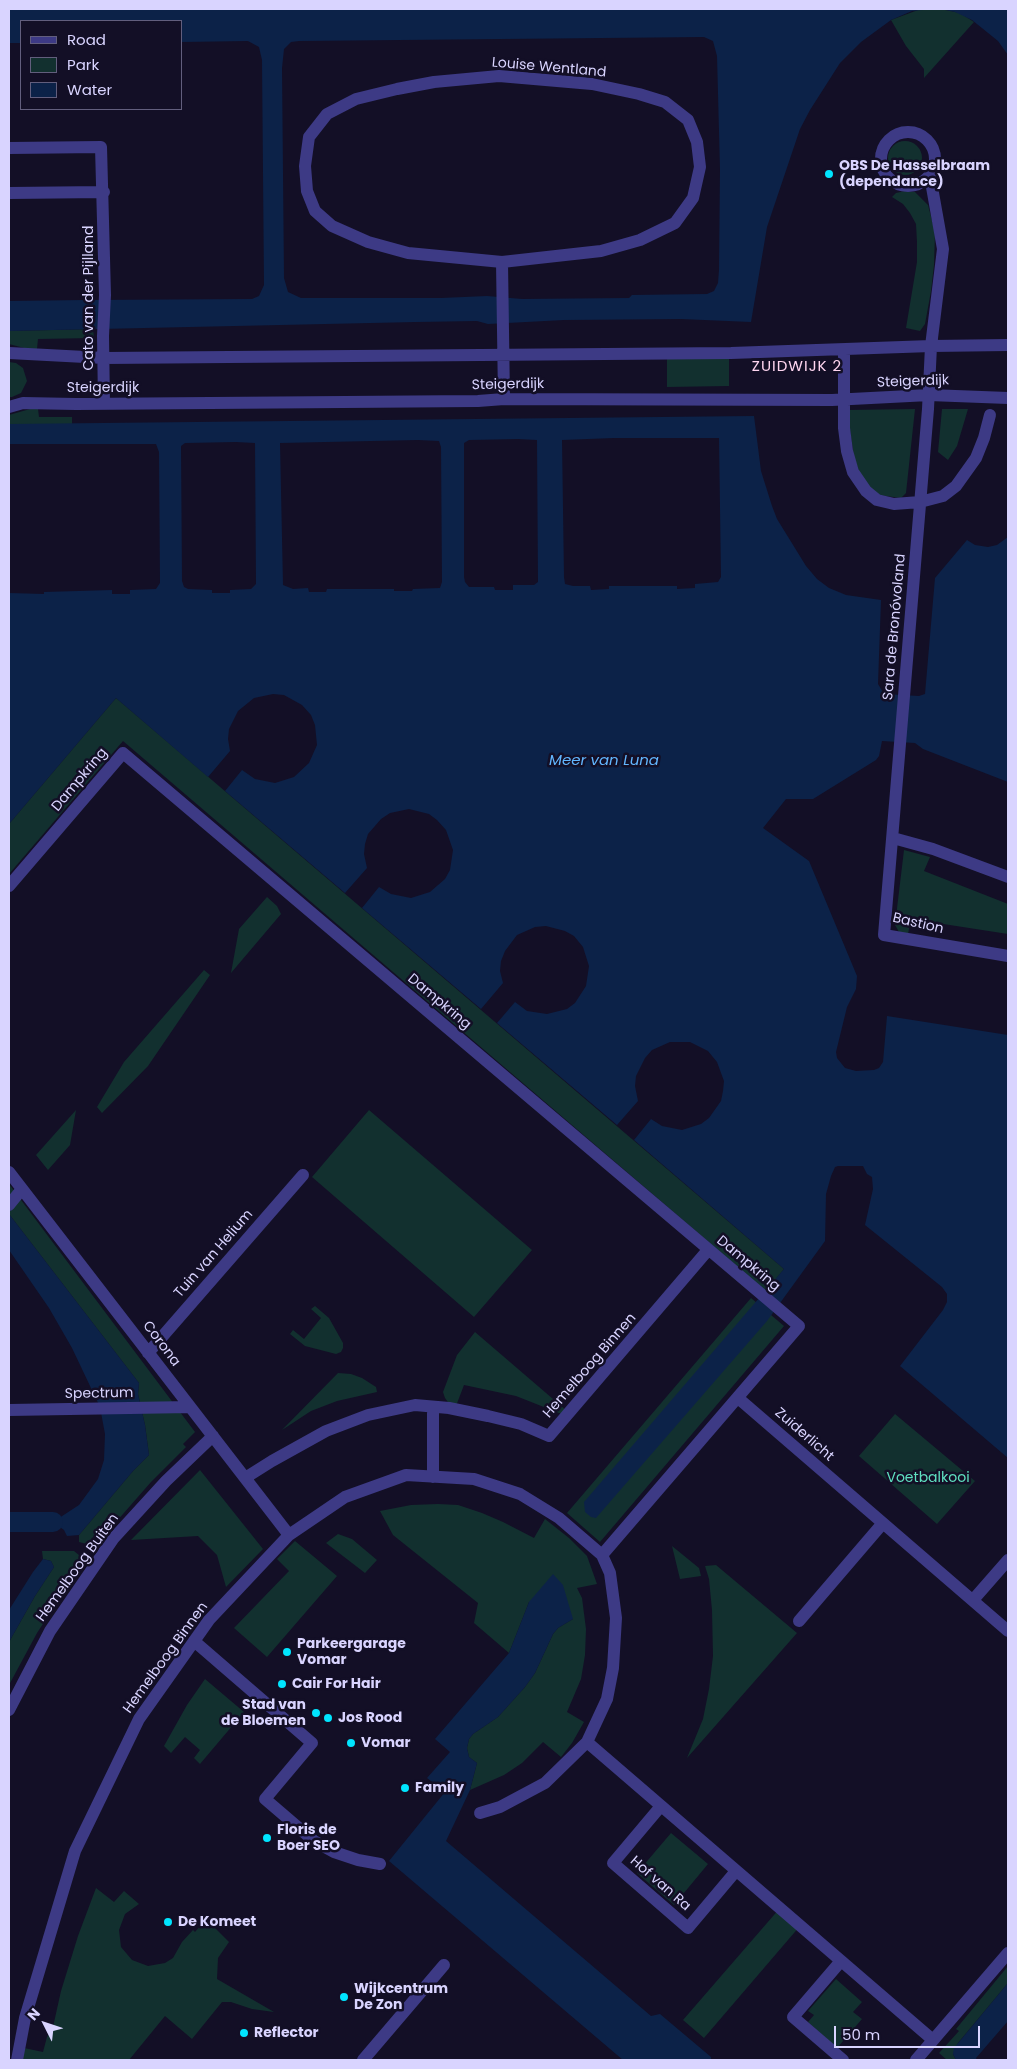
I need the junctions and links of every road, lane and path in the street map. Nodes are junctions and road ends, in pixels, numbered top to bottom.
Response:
1 (9, 148) edge
2 (930, 176) junction
3 (104, 192) junction
4 (9, 193) edge
5 (502, 262) junction
6 (931, 346) junction
7 (1008, 346) edge
8 (844, 350) junction
9 (9, 353) edge
10 (502, 354) junction
11 (104, 358) junction
12 (929, 395) junction
13 (504, 398) junction
14 (1008, 398) edge
15 (844, 400) junction
16 (104, 404) junction
17 (9, 407) edge
18 (990, 415) dead end
19 (920, 502) junction
20 (899, 756) joint
21 (893, 838) junction
22 (1008, 877) edge
23 (9, 886) edge
24 (1008, 956) edge
25 (9, 1172) edge
26 (302, 1175) dead end
27 (22, 1189) junction
28 (9, 1205) edge
29 (708, 1250) junction
30 (148, 1352) junction
31 (738, 1398) junction
32 (190, 1407) junction
33 (433, 1407) junction
34 (9, 1410) edge
35 (213, 1436) junction
36 (433, 1477) junction
37 (245, 1478) junction
38 (883, 1523) junction
39 (289, 1535) junction
40 (602, 1555) junction
41 (1008, 1560) edge
42 (973, 1600) junction
43 (799, 1621) dead end
44 (1008, 1630) edge
45 (194, 1641) junction
46 (9, 1710) edge
47 (587, 1742) junction
48 (661, 1806) junction
49 (480, 1813) dead end
50 (380, 1864) dead end
51 (736, 1871) junction
52 (1008, 1953) edge
53 (841, 1961) junction
54 (444, 1965) dead end
55 (933, 2040) junction
56 (17, 2060) edge
57 (363, 2060) edge
58 (843, 2060) edge
59 (916, 2060) edge

1 - 3 street, Cato van der Pijlland
2 - 2 street, Sara de Bronóvoland
2 - 6 street, Sara de Bronóvoland
3 - 4 street
3 - 11 street, Cato van der Pijlland
5 - 5 street, Louise Wentland
5 - 10 street
6 - 7 street
6 - 8 street
6 - 12 street, Sara de Bronóvoland
8 - 10 street
8 - 15 street
9 - 11 street
10 - 11 street
10 - 13 street
11 - 16 street, Cato van der Pijlland
12 - 14 street, Steigerdijk
12 - 15 street, Steigerdijk
12 - 19 street, Sara de Bronóvoland
13 - 15 street, Steigerdijk
13 - 16 street, Steigerdijk
15 - 19 street
16 - 17 street, Steigerdijk
18 - 19 street
19 - 20 street, Sara de Bronóvoland
20 - 21 street, Bastion
21 - 22 street
21 - 24 street, Bastion
23 - 29 street, Dampkring
25 - 27 street, Corona
26 - 30 street, Tuin van Helium
27 - 28 street
27 - 30 street, Corona
29 - 31 street, Dampkring
29 - 33 street, Hemelboog Binnen
30 - 32 street, Corona
31 - 38 street, Zuiderlicht
31 - 40 street
32 - 34 street, Spectrum
32 - 35 street, Corona
33 - 36 street
33 - 37 street, Hemelboog Binnen
35 - 37 street, Corona
35 - 46 street, Hemelboog Buiten
36 - 39 street, Hemelboog Binnen
36 - 40 street, Hemelboog Binnen
37 - 39 street, Corona
38 - 42 street, Zuiderlicht
38 - 43 street
39 - 45 street, Hemelboog Binnen
40 - 47 street, Hemelboog Binnen
41 - 42 street
42 - 44 street, Zuiderlicht
45 - 50 street
45 - 56 street, Hemelboog Binnen
47 - 48 street
47 - 49 street, Hemelboog Binnen
48 - 51 street
48 - 51 street, Hof van Ra
51 - 53 street
52 - 55 street
53 - 55 street
53 - 58 street
54 - 57 street
55 - 59 street

